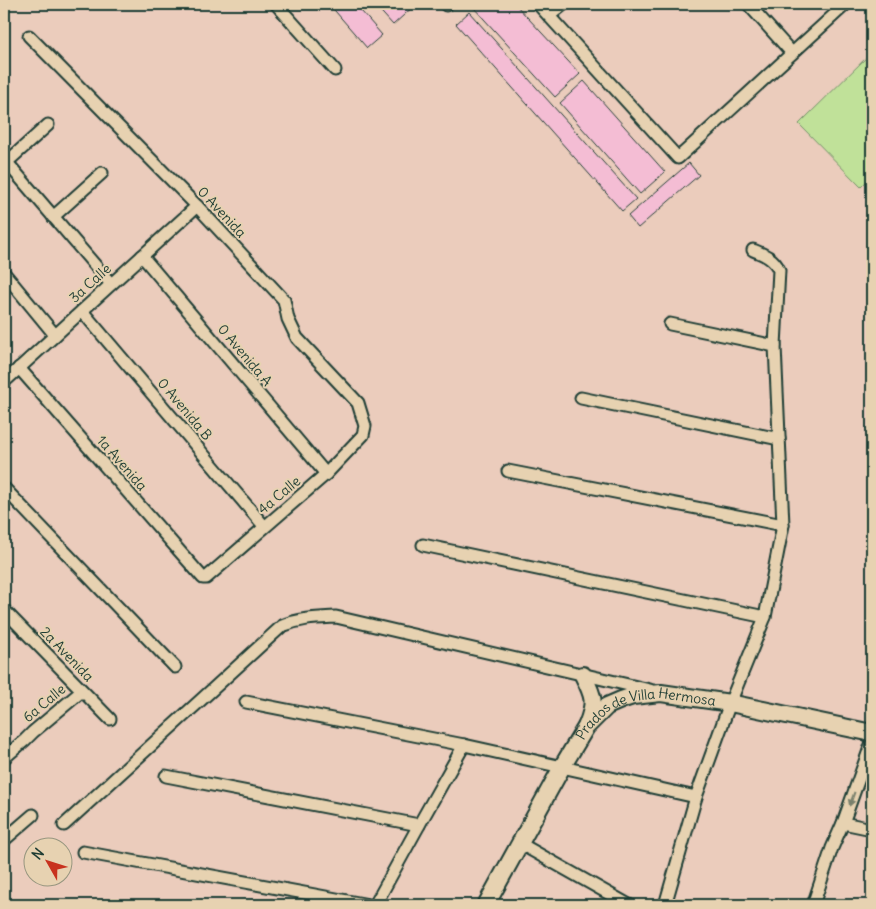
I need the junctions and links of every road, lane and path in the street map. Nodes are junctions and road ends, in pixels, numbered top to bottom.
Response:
1 (276, 4) edge
2 (538, 4) edge
3 (564, 4) edge
4 (748, 4) edge
5 (842, 5) edge
6 (549, 16) junction
7 (29, 36) dead end
8 (792, 54) junction
9 (335, 70) dead end
10 (48, 125) dead end
11 (5, 160) edge
12 (102, 173) dead end
13 (196, 206) junction
14 (53, 216) junction
15 (753, 250) dead end
16 (142, 256) junction
17 (4, 273) edge
18 (111, 284) junction
19 (82, 310) junction
20 (670, 324) dead end
21 (55, 335) junction
22 (775, 346) junction
23 (19, 368) junction
24 (4, 382) edge
25 (581, 398) dead end
26 (365, 426) joint
27 (779, 439) junction
28 (508, 471) dead end
29 (326, 474) junction
30 (5, 491) edge
31 (783, 525) junction
32 (264, 526) junction
33 (423, 545) dead end
34 (204, 578) joint
35 (4, 610) edge
36 (766, 617) junction
37 (175, 667) dead end
38 (583, 676) junction
39 (82, 692) junction
40 (661, 693) junction
41 (246, 702) dead end
42 (730, 703) junction
43 (110, 720) dead end
44 (586, 727) junction
45 (872, 733) edge
46 (872, 742) edge
47 (464, 745) junction
48 (4, 758) edge
49 (562, 767) junction
50 (166, 776) dead end
51 (696, 798) junction
52 (33, 815) dead end
53 (843, 822) junction
54 (64, 825) dead end
55 (418, 825) junction
56 (872, 829) edge
57 (4, 840) edge
58 (519, 843) junction
59 (83, 852) dead end
60 (370, 905) edge
61 (375, 905) edge
62 (486, 905) edge
63 (629, 905) edge
64 (665, 905) edge
65 (813, 905) edge

1 - 9 street
2 - 6 street
3 - 6 street
4 - 8 street
5 - 8 street
6 - 8 street
7 - 13 street, 0 Avenida
10 - 11 street
11 - 14 street
12 - 14 street
13 - 16 street, 3a Calle
13 - 26 street, 0 Avenida
14 - 18 street
15 - 22 street
16 - 18 street, 3a Calle
16 - 29 street, 0 Avenida A
17 - 21 street
18 - 19 street, 3a Calle
19 - 21 street, 3a Calle
19 - 32 street, 0 Avenida B
20 - 22 street
21 - 23 street, 3a Calle
22 - 27 street
23 - 24 street, 3a Calle
23 - 34 street, 1a Avenida
25 - 27 street
26 - 29 street, 4a Calle
27 - 31 street
28 - 31 street
29 - 32 street, 4a Calle
30 - 37 street
31 - 36 street
32 - 34 street, 4a Calle
33 - 36 street
35 - 39 street, 2a Avenida
36 - 42 street
38 - 40 street
38 - 44 main road
38 - 54 street
39 - 43 street, 2a Avenida
39 - 48 street, 6a Calle
40 - 42 main road, Prados de Villa Hermosa
40 - 44 main road, Prados de Villa Hermosa
41 - 47 street
42 - 45 main road, Prados de Villa Hermosa
42 - 51 street
44 - 49 main road, Prados de Villa Hermosa
46 -> 53 street
47 - 49 street
47 - 55 street
49 - 51 street
49 - 58 main road, Prados de Villa Hermosa
50 - 55 street
51 - 64 street
52 - 57 street
53 - 56 street
53 - 65 street
55 - 61 street
58 - 62 main road, Prados de Villa Hermosa
58 - 63 street
59 - 60 street

